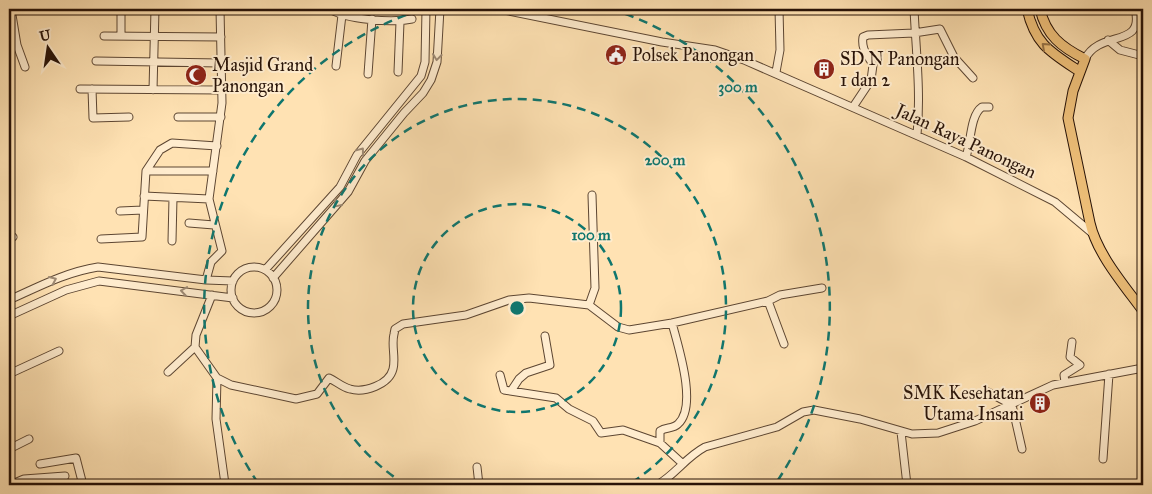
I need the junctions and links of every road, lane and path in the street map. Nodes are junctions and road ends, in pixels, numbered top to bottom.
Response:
1 (11, 9) edge
2 (121, 9) edge
3 (155, 9) edge
4 (220, 9) edge
5 (330, 9) edge
6 (426, 9) edge
7 (440, 9) edge
8 (500, 9) edge
9 (779, 9) edge
10 (914, 9) edge
11 (1027, 9) edge
12 (1040, 9) edge
13 (1135, 9) edge
14 (515, 10) edge
15 (342, 15) junction
16 (372, 18) junction
17 (412, 19) dead end
18 (400, 22) junction
19 (914, 33) junction
20 (121, 35) junction
21 (104, 36) dead end
22 (154, 36) junction
23 (221, 37) junction
24 (1108, 40) junction
25 (1143, 56) edge
26 (1085, 59) junction
27 (96, 61) dead end
28 (154, 63) junction
29 (220, 63) junction
30 (336, 66) dead end
31 (25, 67) dead end
32 (1079, 71) junction
33 (398, 72) dead end
34 (776, 72) junction
35 (368, 74) dead end
36 (973, 78) dead end
37 (80, 89) dead end
38 (92, 90) junction
39 (153, 90) junction
40 (222, 90) junction
41 (852, 107) junction
42 (989, 107) dead end
43 (221, 116) junction
44 (129, 117) dead end
45 (178, 117) dead end
46 (917, 135) junction
47 (217, 146) junction
48 (966, 156) junction
49 (146, 171) junction
50 (213, 171) junction
51 (340, 186) junction
52 (348, 192) junction
53 (592, 195) dead end
54 (144, 196) junction
55 (173, 198) junction
56 (209, 199) junction
57 (143, 210) junction
58 (120, 211) dead end
59 (1088, 214) junction
60 (1078, 220) junction
61 (189, 223) dead end
62 (214, 225) junction
63 (1092, 233) junction
64 (101, 239) dead end
65 (172, 241) dead end
66 (264, 270) junction
67 (274, 278) junction
68 (206, 280) junction
69 (233, 281) junction
70 (822, 288) dead end
71 (212, 295) junction
72 (232, 298) junction
73 (9, 300) edge
74 (768, 301) junction
75 (589, 304) junction
76 (1143, 311) edge
77 (9, 316) edge
78 (672, 323) junction
79 (545, 336) dead end
80 (1072, 342) dead end
81 (784, 344) dead end
82 (195, 347) junction
83 (59, 351) dead end
84 (1143, 368) edge
85 (168, 372) dead end
86 (9, 374) edge
87 (1109, 374) junction
88 (500, 375) dead end
89 (216, 378) junction
90 (1065, 382) junction
91 (511, 391) junction
92 (988, 392) dead end
93 (1012, 405) junction
94 (902, 432) junction
95 (29, 439) dead end
96 (660, 443) junction
97 (9, 449) edge
98 (1022, 449) dead end
99 (1103, 458) dead end
100 (40, 464) dead end
101 (682, 464) junction
102 (477, 467) dead end
103 (65, 476) dead end
104 (10, 485) edge
105 (83, 485) edge
106 (222, 485) edge
107 (266, 485) edge
108 (479, 485) edge
109 (657, 485) edge
110 (907, 485) edge

1 - 31 street
2 - 20 street
3 - 22 street
4 - 23 street
5 - 15 street
51 -> 6 street
7 -> 52 street
8 - 14 street, Jalan Raya Panongan
9 - 34 street
10 - 19 street
32 -> 11 main road
12 - 26 main road
13 - 24 street, Jalan Raya Panongan
14 - 34 street, Jalan Raya Panongan
15 - 16 street
15 - 30 street
16 - 18 street
16 - 35 street
17 - 18 street
18 - 33 street
19 - 36 street
19 - 41 street
19 - 46 street
20 - 21 street
20 - 22 street
22 - 23 street
22 - 28 street
23 - 29 street
24 - 25 street
24 - 26 street, Jalan Raya Panongan
26 - 32 main road, Jalan Raya Panongan
27 - 28 street
28 - 29 street
28 - 39 street
29 - 40 street
32 - 59 main road, Jalan Raya Panongan
34 - 41 street, Jalan Raya Panongan
37 - 38 street
38 - 39 street
38 - 44 street
39 - 40 street
40 - 43 street
41 - 46 street, Jalan Raya Panongan
42 - 48 street
43 - 45 street
43 - 47 street
46 - 48 street, Jalan Raya Panongan
47 - 49 street
47 - 50 street
48 - 60 street, Jalan Raya Panongan
49 - 50 street
49 - 54 street
50 - 56 street
51 - 52 street
51 - 66 street
52 -> 67 street
53 - 75 street
54 - 55 street
54 - 57 street
55 - 56 street
55 - 65 street
56 - 62 street
57 - 58 street
57 - 64 street
59 - 60 street
59 - 63 main road, Jalan Raya Panongan
60 - 63 street, Jalan Raya Panongan
61 - 62 street
62 - 68 street
63 - 76 main road, Jalan Raya Panongan
66 - 67 street
66 - 69 street
67 - 72 street
68 - 69 street
73 -> 68 street
69 - 72 street
70 - 74 street
71 - 72 street
71 -> 77 street
71 - 82 street
74 - 78 street
74 - 81 street
75 - 78 street
75 - 89 street
78 - 96 street
79 - 91 street
80 - 90 street
82 - 85 street
82 - 89 street
83 - 86 street
84 - 87 street
87 - 90 street
87 - 99 street
88 - 91 street
89 - 106 street
90 - 93 street
91 - 96 street
92 - 93 street
93 - 94 street
93 - 98 street
94 - 101 street
94 - 110 street
95 - 97 street
96 - 101 street
100 - 105 street
101 - 109 street
102 - 108 street
103 - 104 street
106 - 107 street

